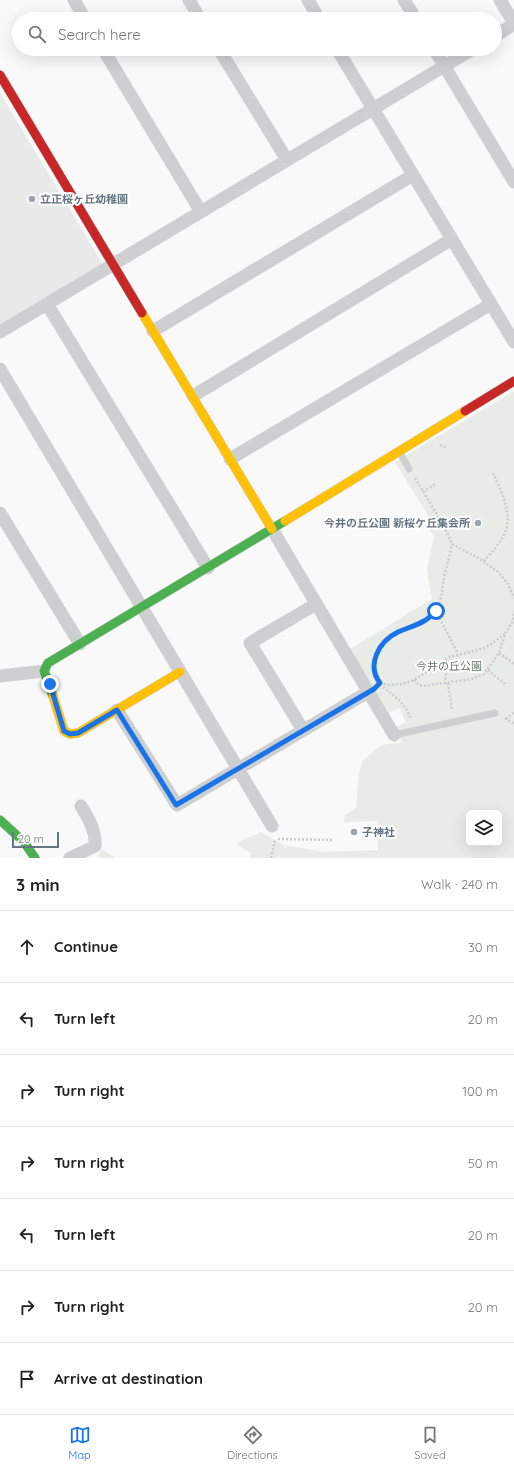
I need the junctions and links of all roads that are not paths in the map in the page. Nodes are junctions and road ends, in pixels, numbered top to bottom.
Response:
1 (74, 0) edge
2 (189, 0) edge
3 (308, 0) edge
4 (404, 0) edge
5 (500, 0) edge
6 (81, 12) edge
7 (196, 12) edge
8 (315, 12) edge
9 (412, 12) edge
10 (514, 23) edge
11 (502, 31) edge
12 (107, 56) edge
13 (223, 56) edge
14 (341, 56) edge
15 (438, 56) edge
16 (461, 56) edge
17 (444, 66) junction
18 (0, 75) edge
19 (373, 109) junction
20 (288, 160) junction
21 (413, 175) junction
22 (514, 182) edge
23 (201, 212) junction
24 (452, 239) junction
25 (113, 264) junction
26 (48, 304) junction
27 (491, 304) junction
28 (153, 331) junction
29 (0, 332) edge
30 (514, 342) edge
31 (0, 369) edge
32 (514, 381) edge
33 (193, 396) junction
34 (399, 451) junction
35 (230, 459) junction
36 (409, 469) road end
37 (0, 513) edge
38 (272, 529) junction
39 (208, 568) junction
40 (316, 604) junction
41 (142, 607) junction
42 (80, 644) junction
43 (44, 671) junction
44 (180, 672) junction
45 (0, 676) edge
46 (368, 692) junction
47 (117, 710) junction
48 (495, 713) dead end
49 (303, 730) junction
50 (394, 735) joint
51 (238, 769) junction
52 (81, 806) dead end
53 (0, 820) edge
54 (272, 826) dead end
55 (35, 858) edge
56 (70, 858) edge

1 - 6 street
2 - 7 street
3 - 8 street
4 - 9 street
5 - 10 street
10 - 11 street
12 - 23 street
13 - 20 street
14 - 19 street
15 - 17 street
16 - 17 street
17 - 19 street
17 - 22 street
18 - 25 street
19 - 20 street
19 - 21 street
20 - 23 street
21 - 24 street
21 - 28 street
23 - 25 street
24 - 27 street
24 - 33 street
25 - 26 street
25 - 28 street
26 - 29 street
26 - 39 street
27 - 30 street
27 - 35 street
28 - 33 street
31 - 41 street
32 - 34 street
33 - 35 street
34 - 36 lane
34 - 38 street
35 - 38 street
37 - 42 street
38 - 39 street
38 - 40 street
39 - 41 street
40 - 46 street
40 - 49 street
41 - 42 street
41 - 44 street
42 - 43 street
43 - 45 street
43 - 47 street
44 - 47 street
44 - 51 street
46 - 49 street
46 - 50 street
47 - 51 street
48 - 50 lane
49 - 51 street
51 - 54 street
52 - 56 street
53 - 55 street

